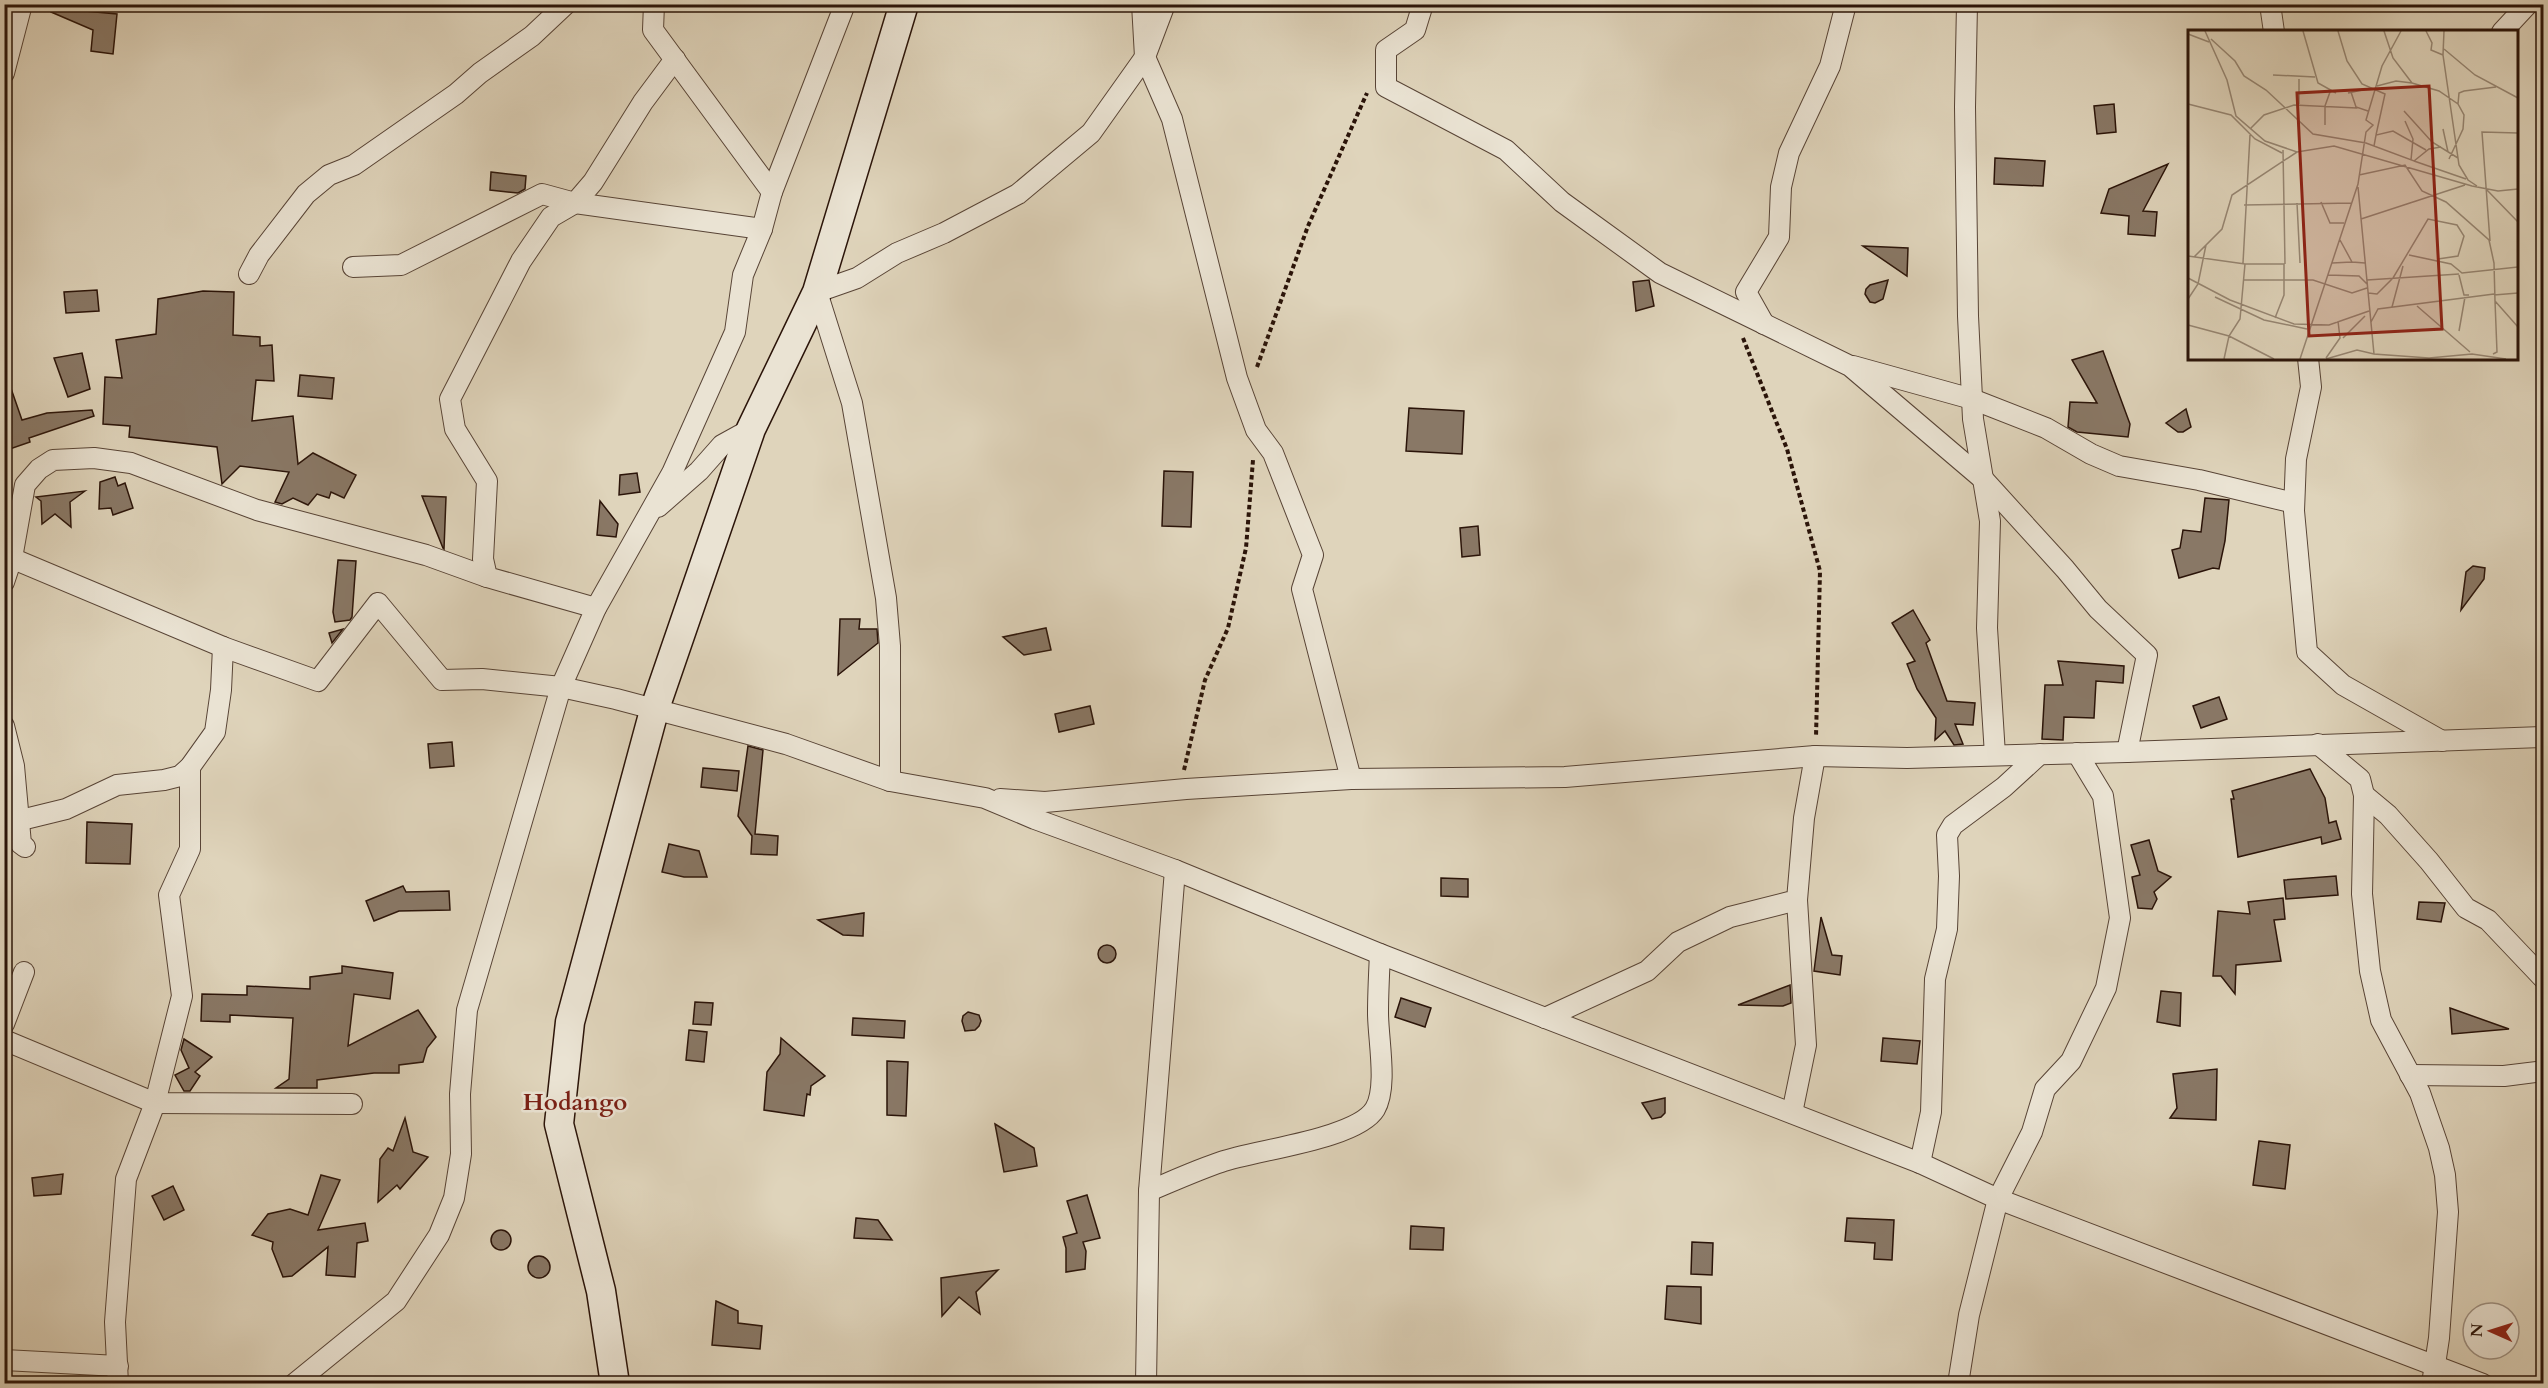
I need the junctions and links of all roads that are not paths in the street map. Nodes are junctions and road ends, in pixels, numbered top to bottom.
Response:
1 (22, 4) edge
2 (566, 4) edge
3 (654, 4) edge
4 (845, 4) edge
5 (904, 4) edge
6 (1142, 4) edge
7 (1165, 4) edge
8 (1423, 4) edge
9 (1846, 4) edge
10 (1967, 4) edge
11 (2270, 4) edge
12 (2528, 4) edge
13 (2274, 30) edge
14 (2504, 30) edge
15 (1145, 57) junction
16 (675, 59) junction
17 (4, 73) edge
18 (772, 192) junction
19 (575, 203) junction
20 (762, 229) junction
21 (354, 267) dead end
22 (249, 274) dead end
23 (816, 292) junction
24 (1764, 324) junction
25 (2308, 360) edge
26 (1850, 366) junction
27 (1972, 399) junction
28 (751, 429) junction
29 (1984, 480) junction
30 (2294, 503) junction
31 (645, 518) junction
32 (8, 556) edge
33 (487, 577) junction
34 (4, 582) edge
35 (596, 608) junction
36 (223, 647) junction
37 (561, 687) junction
38 (654, 711) junction
39 (4, 726) edge
40 (2544, 738) edge
41 (2442, 741) junction
42 (2318, 744) junction
43 (2127, 752) junction
44 (2077, 753) junction
45 (2040, 754) junction
46 (1995, 755) junction
47 (1815, 756) junction
48 (190, 767) junction
49 (1351, 779) junction
50 (890, 782) junction
51 (2364, 795) junction
52 (985, 798) junction
53 (21, 820) junction
54 (25, 847) dead end
55 (1175, 870) junction
56 (1797, 900) junction
57 (1380, 954) junction
58 (24, 972) dead end
59 (2544, 979) edge
60 (1545, 1018) junction
61 (4, 1024) edge
62 (4, 1040) edge
63 (2544, 1071) edge
64 (2410, 1075) junction
65 (155, 1102) junction
66 (352, 1104) dead end
67 (1792, 1113) junction
68 (1920, 1163) junction
69 (1149, 1191) junction
70 (1998, 1199) junction
71 (4, 1360) edge
72 (2433, 1374) edge
73 (118, 1375) edge
74 (294, 1383) edge
75 (615, 1383) edge
76 (1146, 1383) edge
77 (1958, 1383) edge
78 (2483, 1383) edge

1 - 17 street
2 - 22 street
3 - 16 street
4 - 18 street
5 - 23 main road
6 - 15 street
7 - 15 street
8 - 24 street
9 - 24 street
10 - 27 street
11 - 13 street
12 - 14 street
15 - 23 street
15 - 49 street
16 - 18 street
16 - 19 street
18 - 20 street
19 - 20 street
19 - 21 street
19 - 33 street
20 - 31 street
23 - 28 main road
23 - 50 street
24 - 26 street
25 - 30 street
26 - 27 street
26 - 29 street
27 - 29 street
27 - 30 street
28 - 31 street
28 - 38 main road
29 - 43 street
29 - 46 street
30 - 41 street
31 - 35 street
32 - 33 street
32 - 34 street
32 - 36 street
33 - 35 street
35 - 37 street
36 - 37 street
36 - 48 street
37 - 38 street
37 - 74 street
38 - 50 street
38 - 75 main road
39 - 53 street
40 - 41 street
41 - 42 street
42 - 43 street
42 - 51 street
43 - 44 street
44 - 45 street
44 - 70 street
45 - 46 street
45 - 68 street
46 - 47 street
47 - 49 street
47 - 56 street
48 - 53 street
48 - 65 street
49 - 52 street
50 - 52 street
51 - 59 street
51 - 64 street
52 - 55 street
53 - 54 street
55 - 57 street
55 - 69 street
56 - 60 street
56 - 67 street
57 - 60 street
57 - 69 street
58 - 61 street
60 - 67 street
62 - 65 street
63 - 64 street
64 - 72 street
65 - 66 street
65 - 73 street
67 - 68 street
68 - 70 street
69 - 76 street
70 - 72 street
70 - 77 street
71 - 73 street
72 - 78 street

